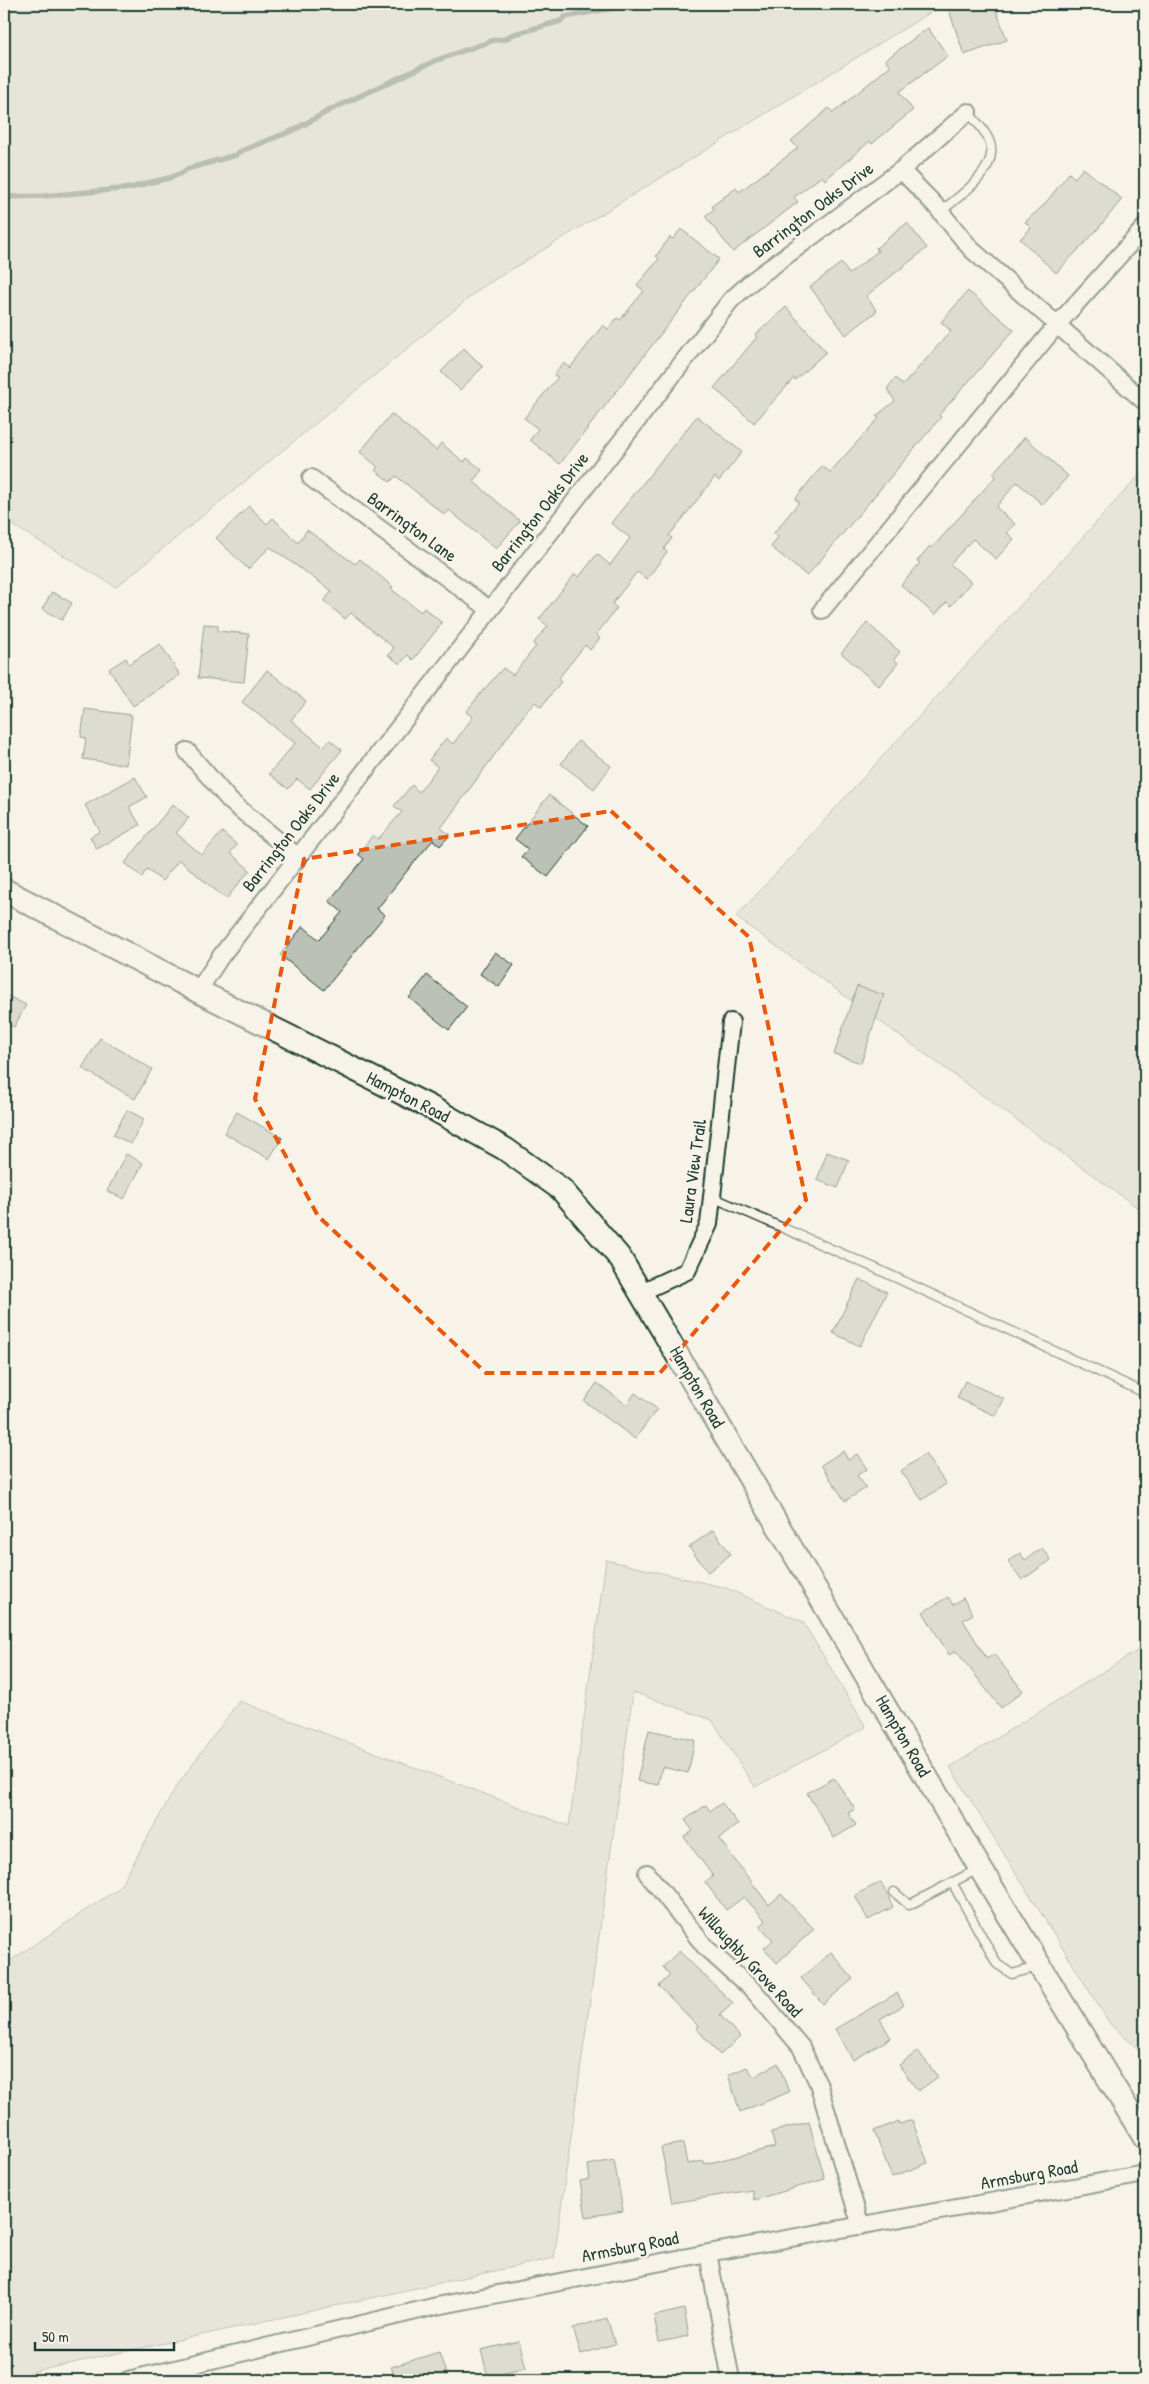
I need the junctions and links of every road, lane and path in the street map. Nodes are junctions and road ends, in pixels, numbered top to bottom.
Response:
1 (968, 112) joint
2 (901, 170) junction
3 (940, 212) junction
4 (1145, 227) edge
5 (1056, 326) junction
6 (1145, 402) edge
7 (311, 478) dead end
8 (489, 609) junction
9 (822, 610) dead end
10 (187, 751) dead end
11 (298, 857) junction
12 (4, 890) edge
13 (198, 991) junction
14 (731, 1022) dead end
15 (712, 1197) junction
16 (641, 1292) junction
17 (1145, 1393) edge
18 (980, 1868) junction
19 (647, 1873) dead end
20 (952, 1884) junction
21 (894, 1892) dead end
22 (1040, 1966) junction
23 (1145, 2138) edge
24 (1145, 2174) edge
25 (861, 2226) junction
26 (708, 2252) junction
27 (128, 2380) edge
28 (732, 2380) edge

1 - 2 street, Barrington Oaks Drive
1 - 3 lane
2 - 3 street
2 - 8 street, Barrington Oaks Drive
3 - 5 street
4 - 5 street
5 - 6 street
5 - 9 street
7 - 8 street, Barrington Lane
8 - 11 street, Barrington Oaks Drive
10 - 11 street
11 - 13 street, Barrington Oaks Drive
12 - 13 main road, Hampton Road
13 - 16 main road, Hampton Road
14 - 15 street, Laura View Trail
15 - 16 street, Laura View Trail
15 - 17 lane
16 - 18 main road, Hampton Road
18 - 20 lane
18 - 22 main road, Hampton Road
19 - 25 street, Willoughby Grove Road
20 - 21 lane
20 - 22 lane
22 - 23 main road, Hampton Road
24 - 25 street, Armsburg Road
25 - 26 street, Armsburg Road
26 - 27 street, Armsburg Road
26 - 28 street

